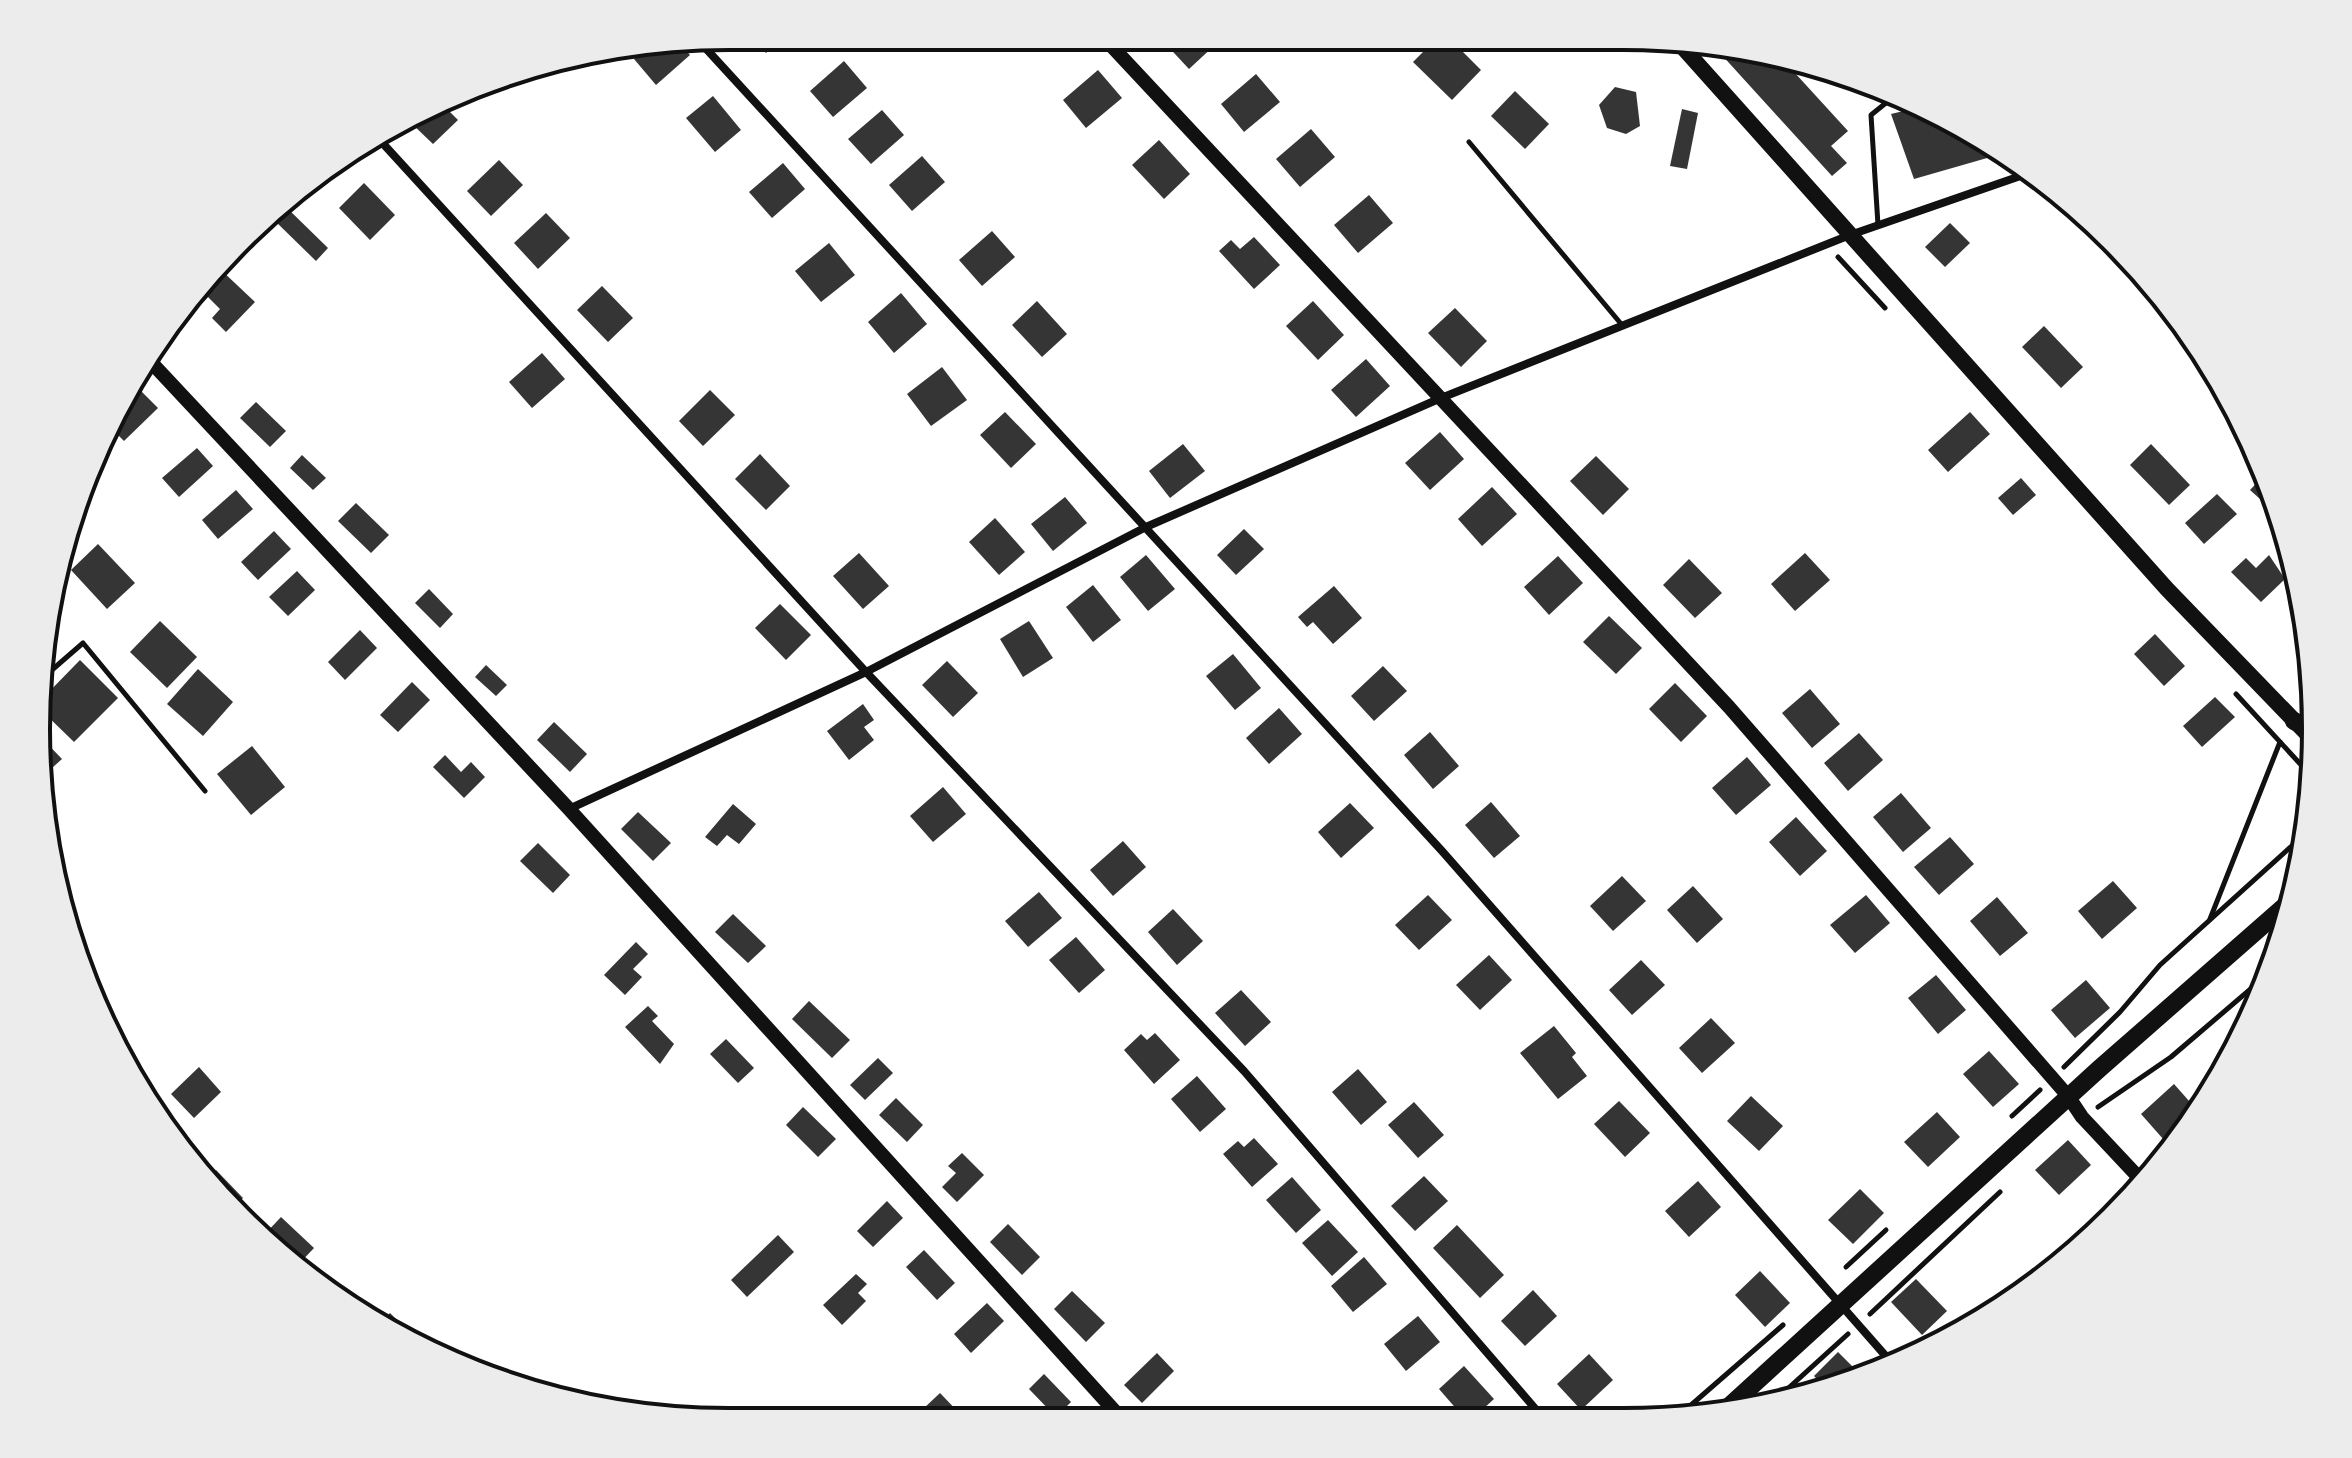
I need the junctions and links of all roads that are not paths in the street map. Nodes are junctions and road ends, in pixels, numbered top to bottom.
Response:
1 (708, 50) edge
2 (1115, 50) edge
3 (1688, 53) edge
4 (1886, 103) edge
5 (1469, 142) dead end
6 (384, 144) edge
7 (2018, 177) edge
8 (1878, 225) junction
9 (1850, 235) junction
10 (1623, 325) junction
11 (155, 366) edge
12 (1441, 398) junction
13 (1146, 527) junction
14 (53, 669) edge
15 (866, 672) junction
16 (2294, 721) junction
17 (2302, 725) edge
18 (2302, 729) edge
19 (205, 791) dead end
20 (569, 809) junction
21 (2276, 913) edge
22 (2068, 1096) junction
23 (2135, 1174) edge
24 (1842, 1305) junction
25 (1885, 1355) edge
26 (1739, 1398) edge
27 (1112, 1408) edge
28 (1535, 1408) edge

1 - 13 street
2 - 12 street
3 - 9 main road
4 - 8 lane
5 - 10 lane
6 - 15 street
7 - 8 street
8 - 9 street
9 - 10 street
9 - 16 main road
10 - 12 street
11 - 20 street
12 - 13 street
12 - 22 street
13 - 15 street
13 - 24 street
14 - 19 lane
15 - 20 street
15 - 28 street
16 - 17 main road
16 - 18 main road
20 - 27 street
21 - 22 main road
22 - 23 street
22 - 24 main road
24 - 25 street
24 - 26 main road

